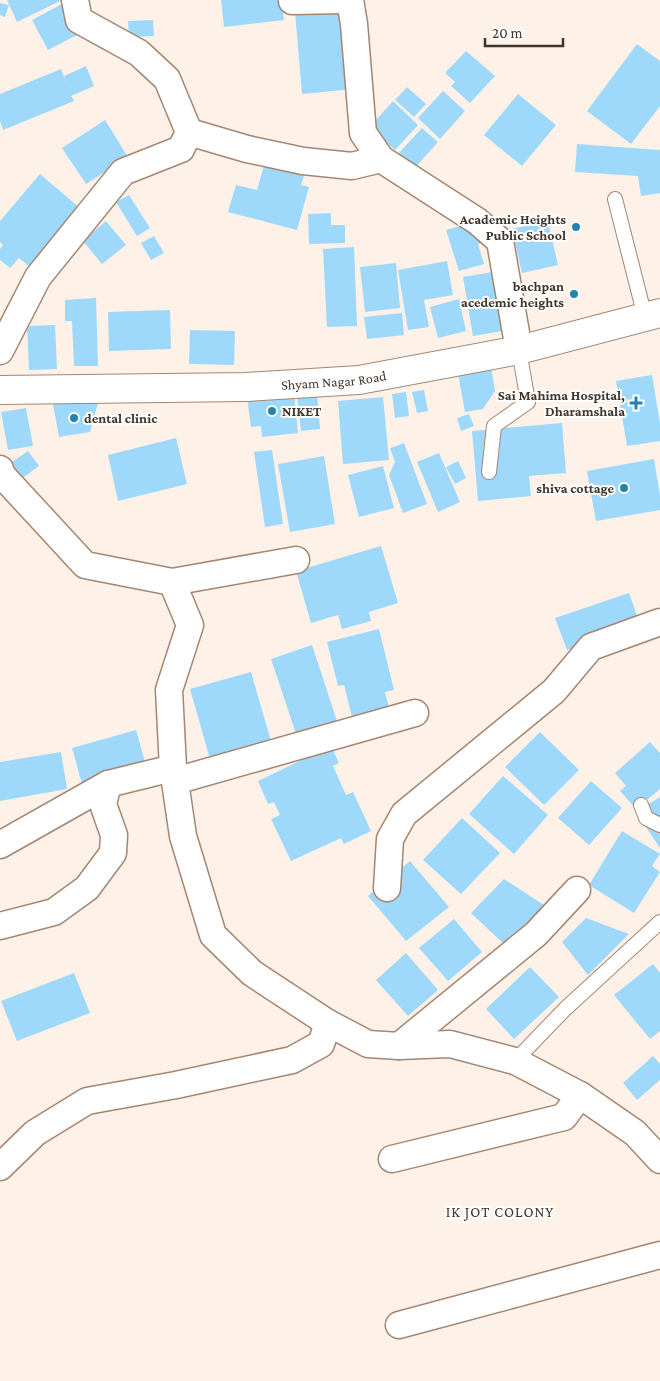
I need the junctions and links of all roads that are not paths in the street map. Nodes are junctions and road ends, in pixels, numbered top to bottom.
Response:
1 (75, 0) edge
2 (343, 0) edge
3 (350, 0) edge
4 (292, 1) edge
5 (189, 132) junction
6 (381, 159) junction
7 (615, 199) dead end
8 (653, 315) edge
9 (519, 350) junction
10 (0, 351) edge
11 (0, 390) edge
12 (0, 469) edge
13 (489, 472) dead end
14 (296, 560) dead end
15 (172, 582) junction
16 (660, 622) edge
17 (414, 713) dead end
18 (174, 774) junction
19 (108, 784) junction
20 (641, 805) dead end
21 (660, 825) edge
22 (0, 845) edge
23 (387, 888) dead end
24 (577, 890) dead end
25 (660, 922) edge
26 (0, 926) edge
27 (328, 1023) junction
28 (399, 1046) junction
29 (515, 1061) junction
30 (580, 1094) junction
31 (392, 1159) dead end
32 (660, 1160) edge
33 (0, 1167) edge
34 (660, 1255) edge
35 (399, 1325) dead end

1 - 5 street
2 - 4 street
3 - 6 street
5 - 6 street
5 - 10 street
6 - 9 street
7 - 8 lane
8 - 9 street, Shyam Nagar Road
9 - 11 street, Shyam Nagar Road
9 - 13 lane
12 - 15 street
14 - 15 street
15 - 18 street
16 - 23 street
17 - 18 street
18 - 19 street
18 - 27 street
19 - 22 street
19 - 26 street
20 - 21 lane
24 - 28 street
25 - 29 lane
27 - 28 street
27 - 33 street
28 - 29 street
29 - 30 street
30 - 31 street
30 - 32 street
34 - 35 street

